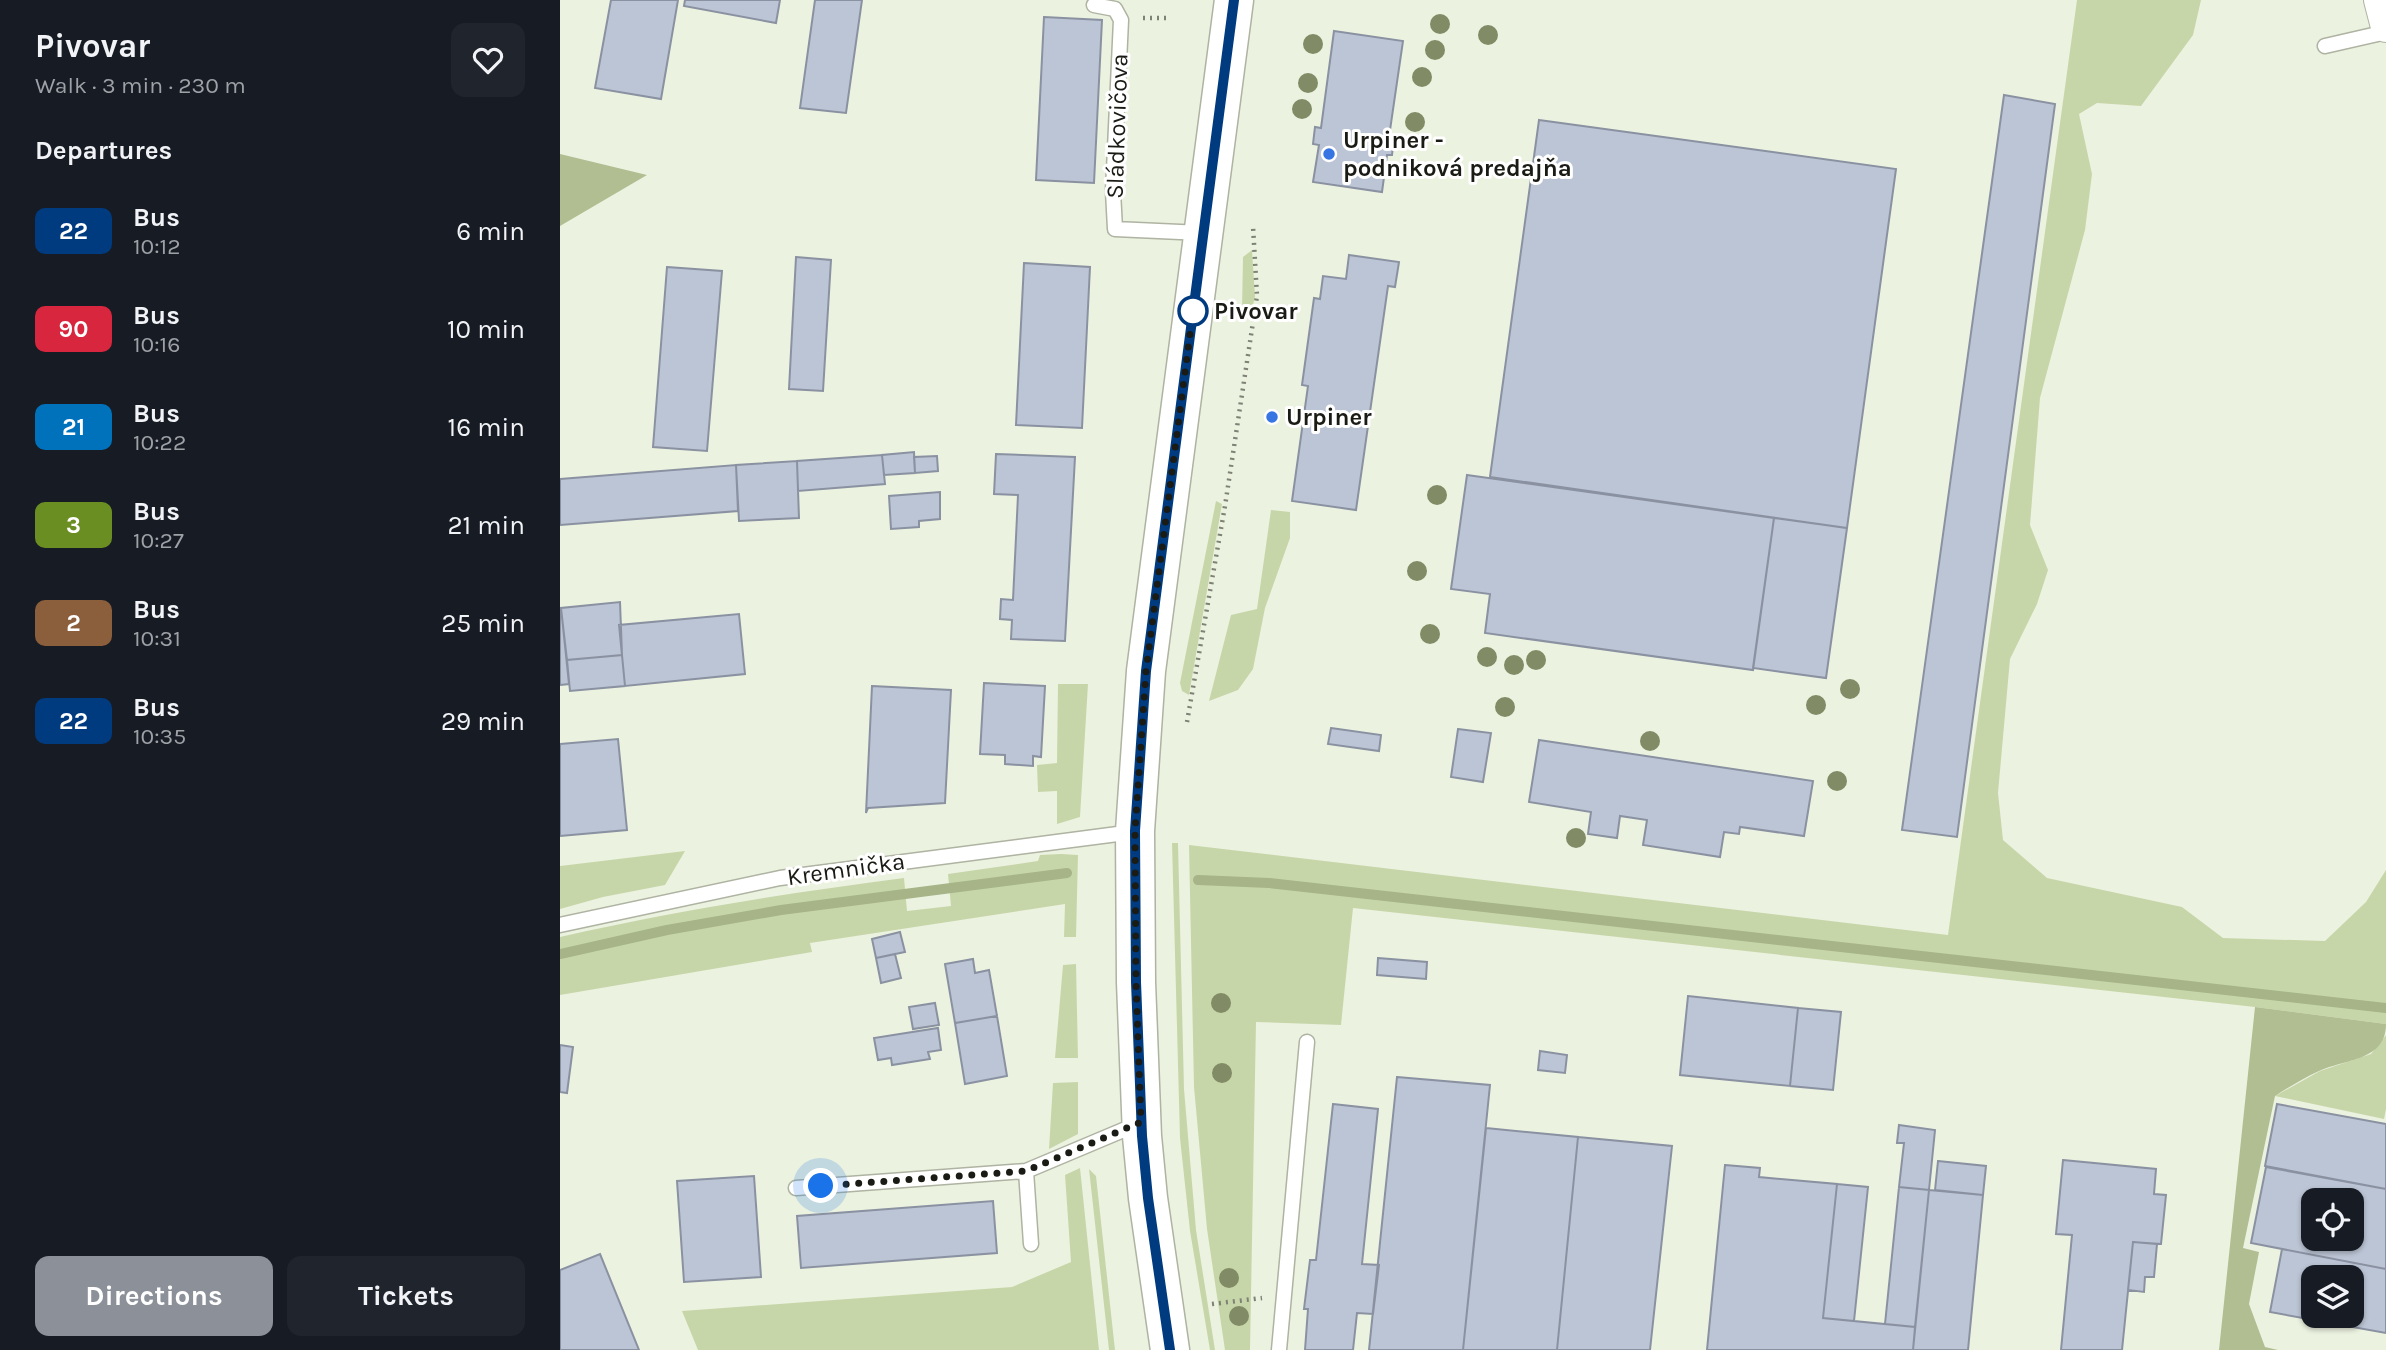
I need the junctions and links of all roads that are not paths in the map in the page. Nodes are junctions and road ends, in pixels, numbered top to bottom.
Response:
1 (1234, 0) edge
2 (2379, 0) edge
3 (1094, 5) dead end
4 (2386, 29) edge
5 (2325, 46) dead end
6 (1203, 233) junction
7 (1135, 831) junction
8 (560, 925) edge
9 (1307, 1042) dead end
10 (1141, 1122) junction
11 (1026, 1171) junction
12 (796, 1188) dead end
13 (1031, 1244) dead end
14 (1170, 1350) edge
15 (1279, 1350) edge

1 - 6 main road
2 - 4 street
3 - 6 lane, Sládkovičova
4 - 5 lane
6 - 7 main road
7 - 8 lane, Kremnička
7 - 10 main road
9 - 15 lane
10 - 11 lane
10 - 14 main road
11 - 12 lane
11 - 13 lane

